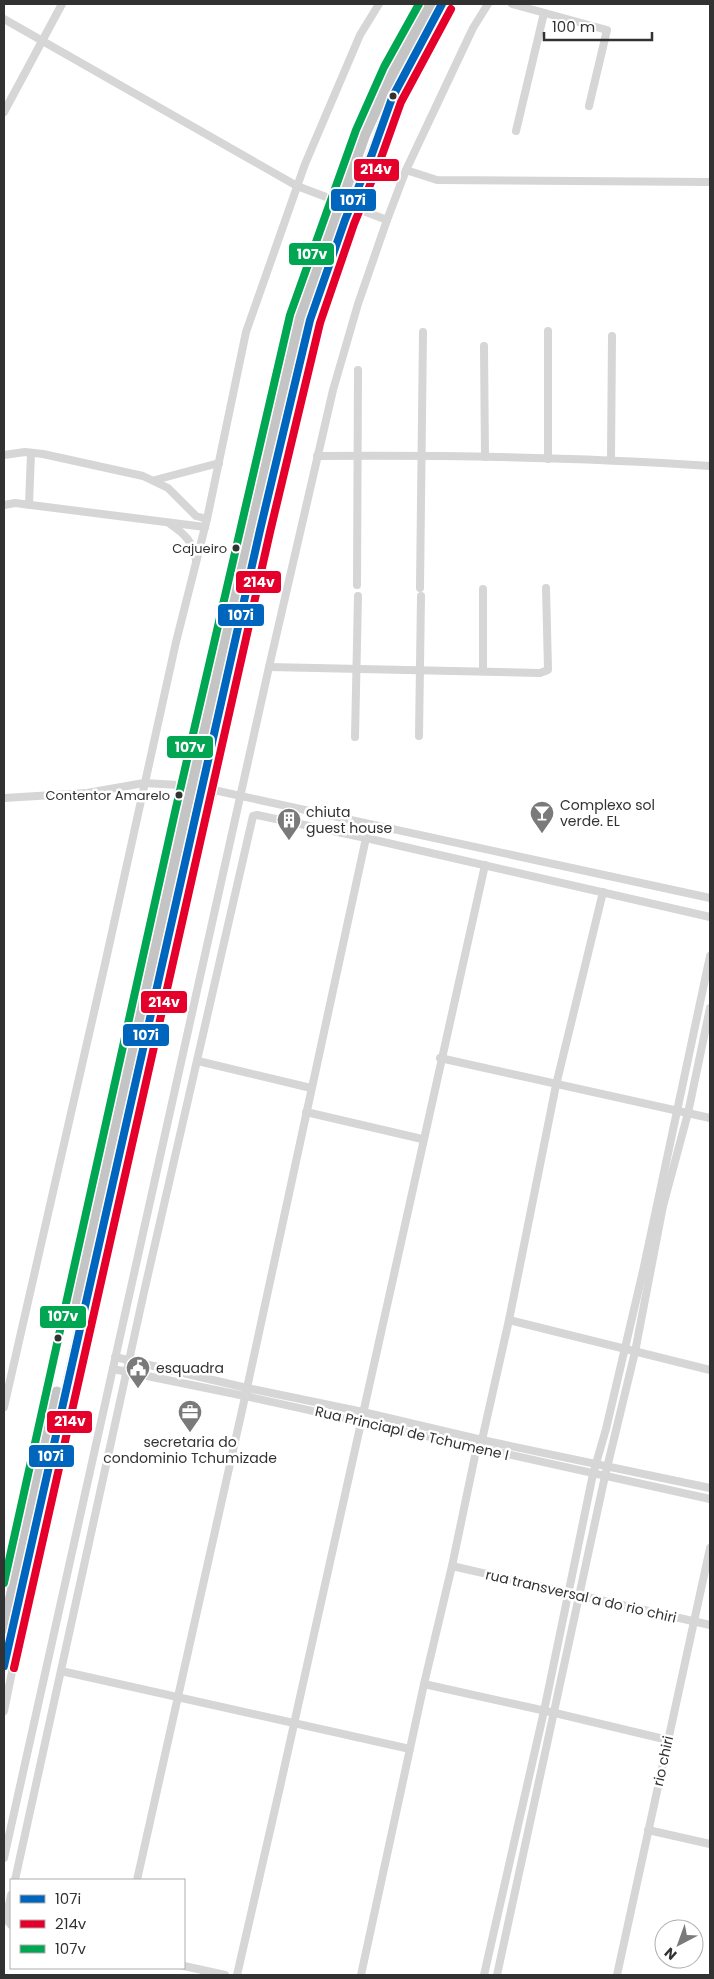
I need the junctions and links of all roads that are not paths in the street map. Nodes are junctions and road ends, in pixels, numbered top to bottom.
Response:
1 (62, 4) edge
2 (378, 4) edge
3 (430, 4) edge
4 (442, 4) edge
5 (488, 4) edge
6 (512, 4) edge
7 (544, 13) junction
8 (4, 19) edge
9 (41, 40) junction
10 (589, 106) dead end
11 (4, 112) edge
12 (516, 131) dead end
13 (406, 170) junction
14 (710, 182) edge
15 (297, 186) junction
16 (345, 204) junction
17 (386, 220) junction
18 (548, 331) dead end
19 (423, 332) dead end
20 (612, 336) dead end
21 (484, 346) dead end
22 (358, 370) dead end
23 (31, 453) junction
24 (4, 455) edge
25 (420, 455) junction
26 (317, 456) junction
27 (358, 456) junction
28 (485, 457) junction
29 (548, 459) junction
30 (611, 459) junction
31 (219, 463) junction
32 (710, 466) edge
33 (155, 480) junction
34 (4, 505) edge
35 (30, 505) junction
36 (206, 523) junction
37 (169, 524) junction
38 (196, 564) junction
39 (357, 586) dead end
40 (546, 588) dead end
41 (484, 589) dead end
42 (358, 596) dead end
43 (270, 667) junction
44 (357, 670) junction
45 (419, 671) junction
46 (483, 671) junction
47 (419, 736) dead end
48 (355, 737) dead end
49 (144, 783) junction
50 (197, 786) junction
51 (214, 790) junction
52 (241, 796) junction
53 (4, 798) edge
54 (366, 838) junction
55 (484, 866) junction
56 (603, 892) junction
57 (710, 898) edge
58 (710, 917) edge
59 (710, 956) edge
60 (710, 1008) edge
61 (440, 1058) junction
62 (198, 1061) junction
63 (556, 1085) junction
64 (311, 1088) junction
65 (677, 1110) junction
66 (306, 1112) junction
67 (688, 1112) junction
68 (710, 1118) edge
69 (422, 1138) junction
70 (508, 1320) junction
71 (624, 1350) junction
72 (635, 1352) junction
73 (115, 1357) junction
74 (129, 1361) junction
75 (112, 1369) junction
76 (710, 1370) edge
77 (126, 1372) junction
78 (246, 1392) junction
79 (4, 1407) edge
80 (363, 1412) junction
81 (361, 1422) junction
82 (480, 1444) junction
83 (596, 1464) junction
84 (607, 1467) junction
85 (593, 1474) junction
86 (605, 1476) junction
87 (710, 1488) edge
88 (710, 1499) edge
89 (710, 1548) edge
90 (452, 1566) junction
91 (568, 1593) junction
92 (579, 1596) junction
93 (695, 1621) junction
94 (710, 1625) edge
95 (4, 1628) edge
96 (4, 1666) edge
97 (61, 1671) junction
98 (424, 1684) junction
99 (176, 1697) junction
100 (4, 1710) edge
101 (544, 1711) junction
102 (555, 1713) junction
103 (296, 1724) junction
104 (668, 1740) junction
105 (410, 1749) junction
106 (648, 1830) junction
107 (710, 1844) edge
108 (4, 1858) edge
109 (14, 1879) edge
110 (137, 1879) edge
111 (10, 1908) edge
112 (9, 1922) edge
113 (185, 1966) edge
114 (225, 1975) edge
115 (237, 1975) edge
116 (361, 1975) edge
117 (484, 1975) edge
118 (496, 1975) edge
119 (617, 1975) edge

1 - 9 street
2 - 15 street
3 - 16 highway
4 - 16 highway
5 - 13 street
6 - 7 street
7 - 10 street
7 - 12 street
8 - 9 street
9 - 11 street
9 - 15 street
13 - 14 street
13 - 17 street
15 - 16 street
15 - 31 street
16 - 17 street
16 - 50 highway
17 - 26 street
18 - 29 street
19 - 25 street
20 - 30 street
21 - 28 street
22 - 27 street
23 - 24 street
23 - 33 street
23 - 35 street
25 - 27 street
25 - 28 street
25 - 45 street
26 - 27 street
26 - 43 street
27 - 39 street
28 - 29 street
29 - 30 street
30 - 32 street
31 - 33 street
31 - 36 street
33 - 36 street
34 - 35 street
35 - 37 street
36 - 37 street
36 - 38 street
37 - 38 street
38 - 49 street
40 - 46 street
41 - 46 street
42 - 44 street
43 - 44 street
43 - 52 street
44 - 45 street
44 - 48 street
45 - 46 street
45 - 47 street
49 - 50 street
49 - 53 street
49 - 79 street
50 - 51 street
50 - 95 highway
50 - 96 highway
51 - 52 street
51 - 100 street
52 - 57 street
52 - 73 street
54 - 55 street
54 - 62 street
54 - 64 street
55 - 56 street
55 - 61 street
56 - 58 street
56 - 63 street
59 - 65 street
60 - 67 street
61 - 63 street
61 - 69 street
62 - 64 street
62 - 74 street
63 - 65 street
63 - 70 street
64 - 66 street
65 - 67 street
65 - 71 street
66 - 69 street
66 - 78 street
67 - 68 street
67 - 72 street
69 - 80 street
70 - 71 street
70 - 82 street
71 - 72 street
71 - 83 street
72 - 76 street
72 - 84 street
73 - 74 street, Rua Princiapl de Tchumene I
73 - 75 street
74 - 77 street
74 - 78 street, Rua Princiapl de Tchumene I
75 - 77 street, Rua Princiapl de Tchumene I
75 - 108 street
77 - 78 street, Rua Princiapl de Tchumene I
77 - 97 street
78 - 80 street, Rua Princiapl de Tchumene I
78 - 81 street, Rua Princiapl de Tchumene I
78 - 99 street
80 - 81 street
80 - 82 street, Rua Princiapl de Tchumene I
81 - 82 street, Rua Princiapl de Tchumene I
81 - 103 street
82 - 83 street, Rua Princiapl de Tchumene I
82 - 85 street, Rua Princiapl de Tchumene I
82 - 90 street
83 - 84 street, Rua Princiapl de Tchumene I
83 - 85 street
84 - 86 street
84 - 87 street, Rua Princiapl de Tchumene I
85 - 86 street, Rua Princiapl de Tchumene I
85 - 91 street
86 - 88 street, Rua Princiapl de Tchumene I
86 - 92 street
89 - 93 street, rio chiri
90 - 91 street, rua transversal a do rio chiri
90 - 98 street
91 - 92 street, rua transversal a do rio chiri
91 - 101 street
92 - 93 street, rua transversal a do rio chiri
92 - 102 street
93 - 94 street, rua transversal a do rio chiri
93 - 104 street, rio chiri
97 - 99 street
97 - 109 street
98 - 101 street
98 - 105 street
99 - 103 street
99 - 110 street
101 - 102 street
101 - 117 street
102 - 104 street
102 - 118 street
103 - 105 street
103 - 115 street
104 - 106 street, rio chiri
105 - 116 street
106 - 107 street
106 - 119 street, rio chiri
111 - 112 street
113 - 114 street

